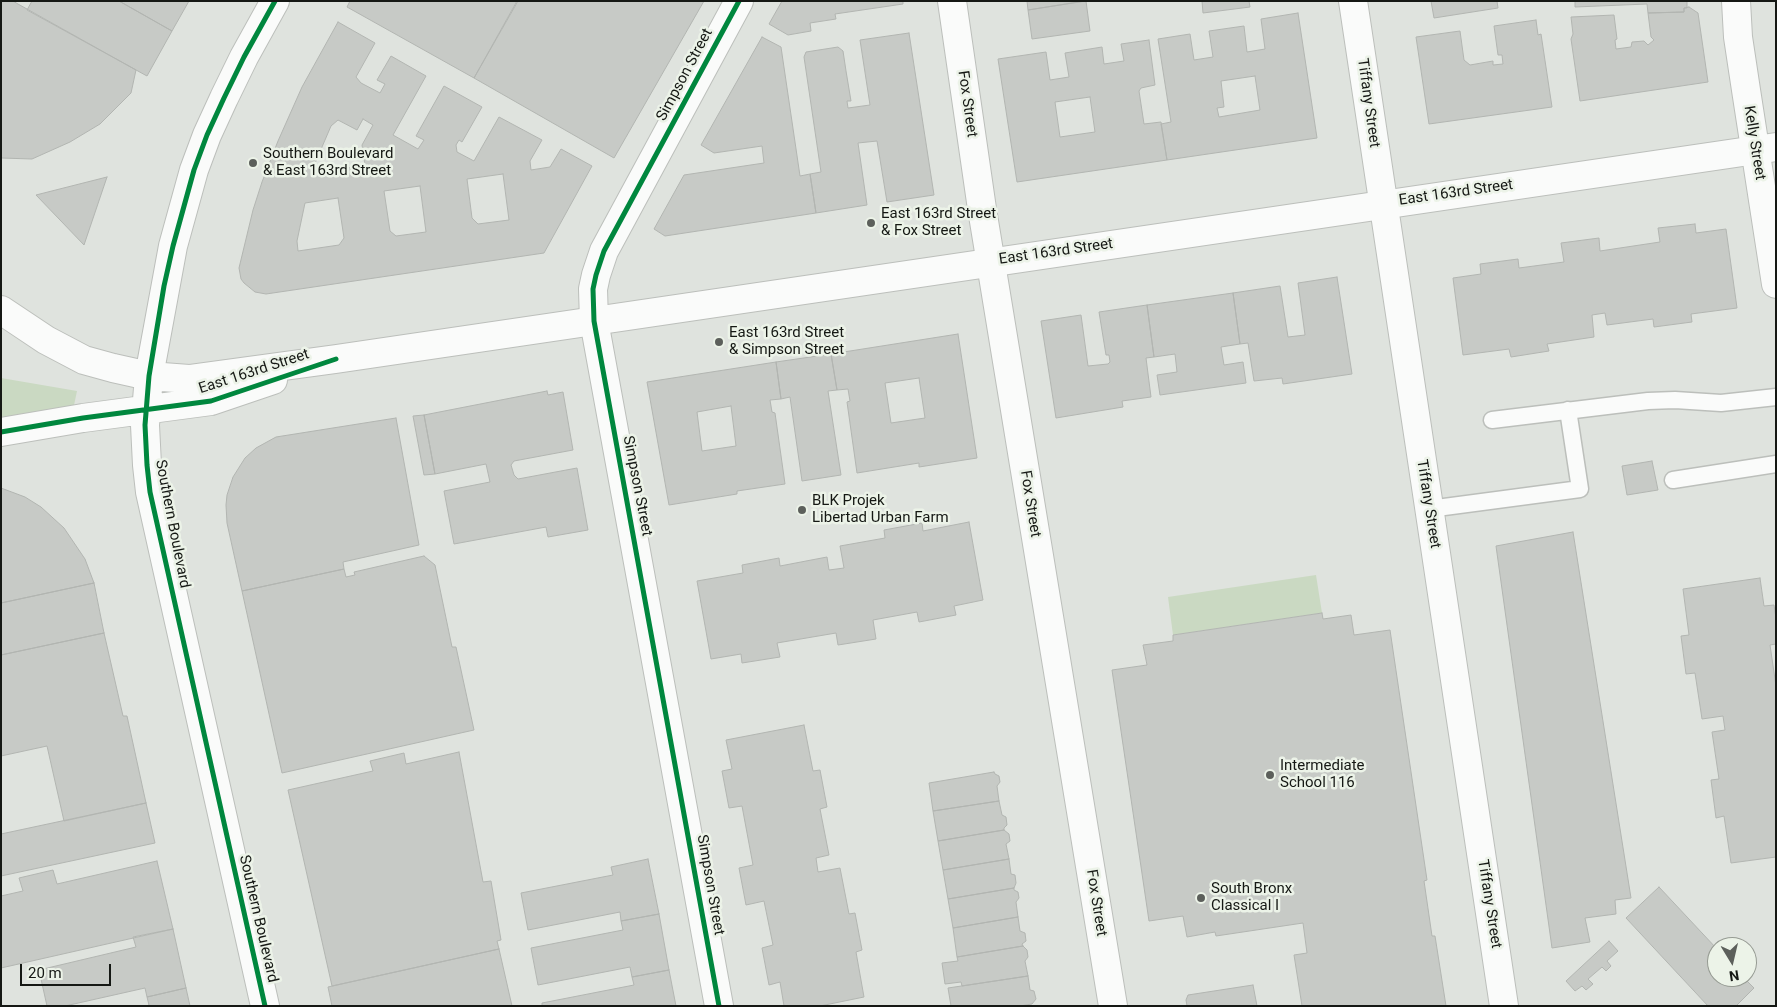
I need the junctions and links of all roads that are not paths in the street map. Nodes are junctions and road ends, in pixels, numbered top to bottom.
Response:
1 (275, 1) edge
2 (739, 1) edge
3 (952, 1) edge
4 (1353, 1) edge
5 (1736, 1) edge
6 (1766, 148) edge
7 (1382, 203) junction
8 (991, 261) junction
9 (1776, 284) edge
10 (1, 310) edge
11 (594, 321) junction
12 (336, 359) junction
13 (149, 376) junction
14 (1776, 397) edge
15 (1568, 410) junction
16 (145, 411) junction
17 (1492, 420) dead end
18 (1, 432) edge
19 (1776, 464) edge
20 (1673, 480) dead end
21 (1429, 510) junction
22 (265, 1006) edge
23 (719, 1006) edge
24 (1113, 1006) edge
25 (1504, 1006) edge

1 - 13 street, Southern Boulevard
2 - 11 street, Simpson Street
3 - 8 street, Fox Street
4 - 7 street, Tiffany Street
5 - 6 street, Kelly Street
6 - 7 street, East 163rd Street
6 - 9 street, Kelly Street
7 - 8 street, East 163rd Street
7 - 21 street, Tiffany Street
8 - 11 street, East 163rd Street
8 - 24 street, Fox Street
10 - 13 street, East 163rd Street
11 - 12 street, East 163rd Street
11 - 23 street, Simpson Street
12 - 13 street, East 163rd Street
12 - 16 street, East 163rd Street
13 - 16 street, Southern Boulevard
14 - 15 lane
15 - 17 lane
15 - 21 lane
16 - 18 street, East 163rd Street
16 - 22 street, Southern Boulevard
19 - 20 lane
21 - 25 street, Tiffany Street

